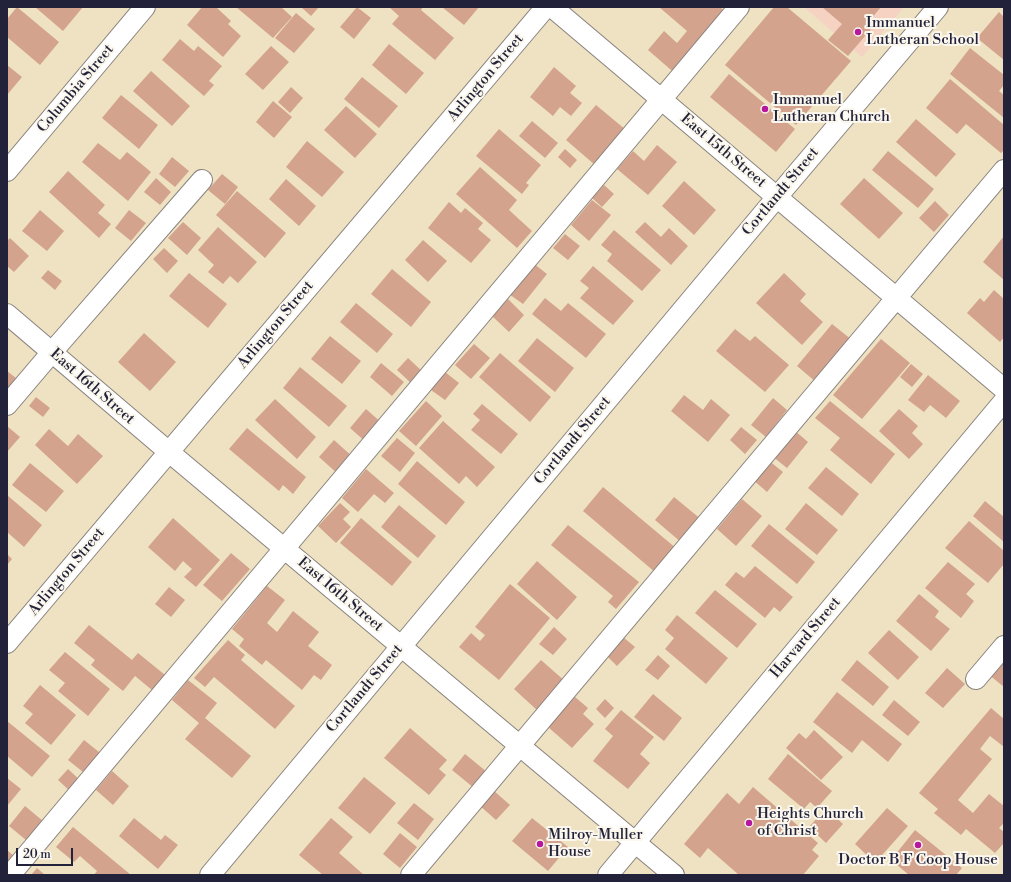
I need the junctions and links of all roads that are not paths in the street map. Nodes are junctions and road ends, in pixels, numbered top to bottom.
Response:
1 (145, 7) edge
2 (546, 7) edge
3 (552, 7) edge
4 (739, 7) edge
5 (938, 7) edge
6 (662, 100) junction
7 (1004, 170) edge
8 (7, 171) edge
9 (202, 180) dead end
10 (777, 197) junction
11 (896, 298) junction
12 (7, 314) edge
13 (52, 352) junction
14 (1004, 388) edge
15 (1004, 401) edge
16 (7, 405) edge
17 (169, 452) junction
18 (284, 549) junction
19 (7, 643) edge
20 (1004, 646) edge
21 (401, 647) junction
22 (976, 679) dead end
23 (519, 746) junction
24 (635, 843) junction
25 (10, 875) edge
26 (210, 875) edge
27 (411, 875) edge
28 (608, 875) edge
29 (674, 875) edge

1 - 8 street, Columbia Street
2 - 17 street, Arlington Street
3 - 6 street, East 15th Street
4 - 6 street
5 - 10 street, Cortlandt Street
6 - 10 street, East 15th Street
6 - 18 street
7 - 11 street
9 - 13 street
10 - 11 street, East 15th Street
10 - 21 street, Cortlandt Street
11 - 14 street, East 15th Street
11 - 23 street
12 - 13 street, East 16th Street
13 - 16 street
13 - 17 street, East 16th Street
15 - 24 street, Harvard Street
17 - 18 street, East 16th Street
17 - 19 street, Arlington Street
18 - 21 street, East 16th Street
18 - 25 street
20 - 22 street
21 - 23 street, East 16th Street
21 - 26 street, Cortlandt Street
23 - 24 street, East 16th Street
23 - 27 street
24 - 28 street, Harvard Street
24 - 29 street, East 16th Street

